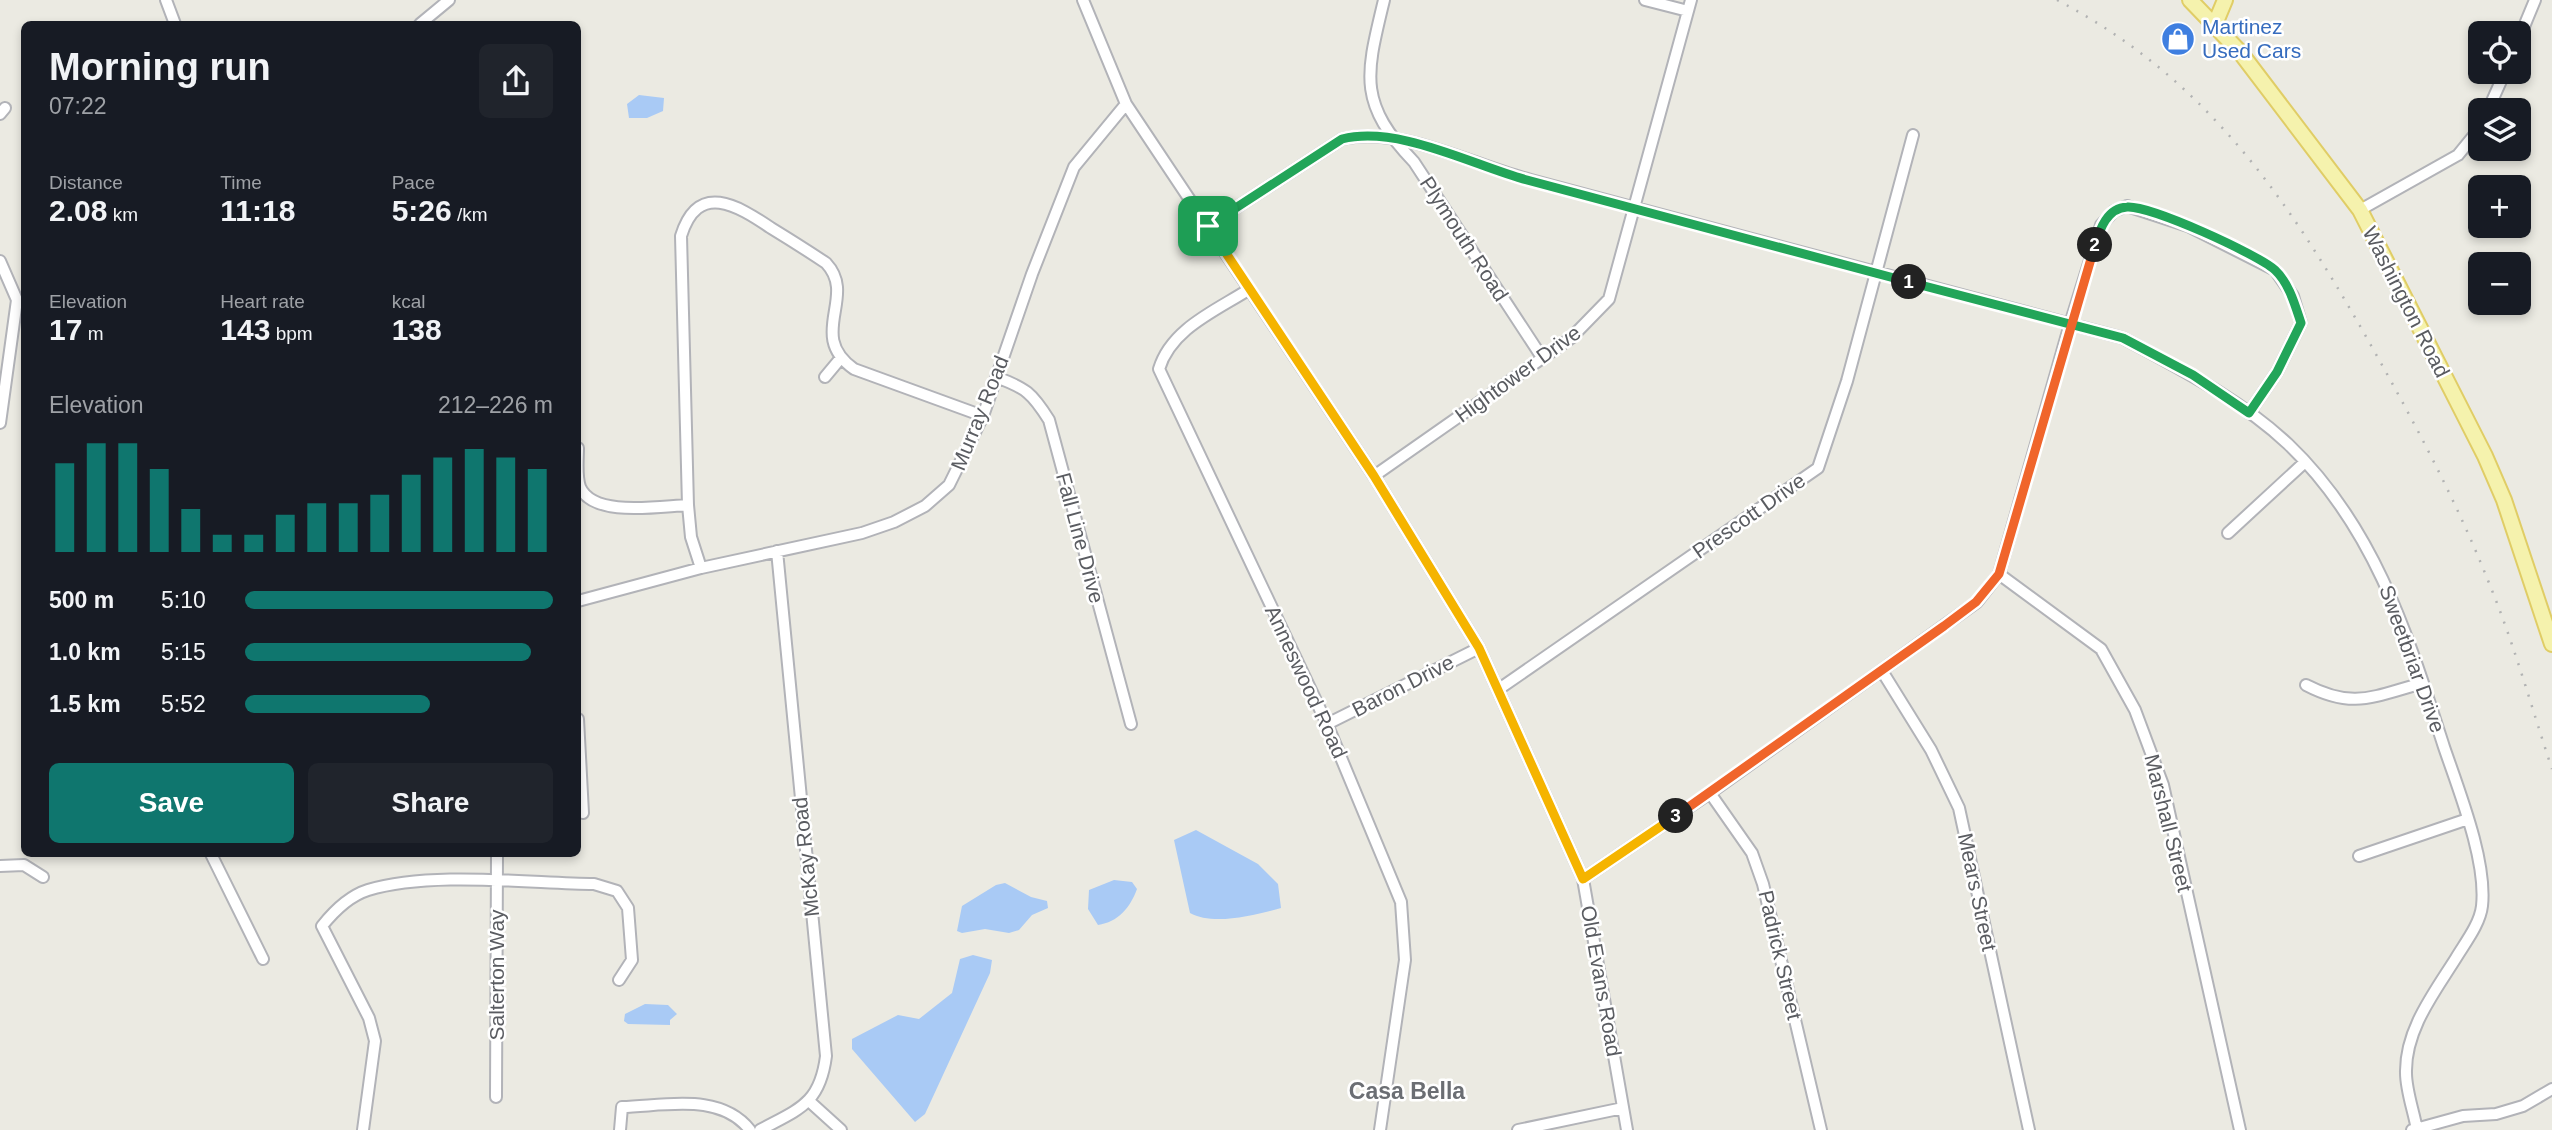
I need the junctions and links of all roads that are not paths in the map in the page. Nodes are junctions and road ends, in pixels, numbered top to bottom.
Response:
1 (166, 0) edge
2 (449, 0) edge
3 (1097, 0) edge
4 (1384, 0) edge
5 (1645, 0) edge
6 (2190, 0) edge
7 (2225, 0) edge
8 (2535, 0) edge
9 (1084, 2) edge
10 (1689, 6) edge
11 (174, 21) edge
12 (424, 21) edge
13 (2526, 21) edge
14 (2215, 24) junction
15 (1126, 104) junction
16 (1913, 135) dead end
17 (1390, 137) junction
18 (2468, 143) edge
19 (1634, 208) junction
20 (2360, 210) junction
21 (1208, 226) junction
22 (0, 261) edge
23 (1876, 273) junction
24 (1248, 290) junction
25 (2070, 324) junction
26 (840, 359) junction
27 (1543, 359) junction
28 (825, 377) dead end
29 (996, 377) junction
30 (1, 408) edge
31 (2249, 413) junction
32 (983, 416) junction
33 (0, 423) edge
34 (2305, 462) junction
35 (1374, 476) junction
36 (581, 488) edge
37 (688, 505) junction
38 (2228, 533) dead end
39 (777, 551) junction
40 (701, 568) junction
41 (1999, 574) junction
42 (581, 600) edge
43 (2552, 644) edge
44 (1479, 648) junction
45 (1882, 671) junction
46 (2423, 683) junction
47 (2306, 685) dead end
48 (1499, 689) junction
49 (1131, 724) dead end
50 (1327, 724) junction
51 (581, 775) edge
52 (1710, 793) junction
53 (583, 813) dead end
54 (2468, 819) junction
55 (2360, 856) dead end
56 (212, 857) edge
57 (497, 857) edge
58 (0, 866) edge
59 (43, 877) dead end
60 (1583, 879) junction
61 (497, 882) junction
62 (263, 959) dead end
63 (619, 980) dead end
64 (2552, 1089) edge
65 (496, 1097) dead end
66 (809, 1101) junction
67 (1623, 1108) junction
68 (363, 1130) edge
69 (620, 1130) edge
70 (750, 1130) edge
71 (760, 1130) edge
72 (841, 1130) edge
73 (1380, 1130) edge
74 (1518, 1130) edge
75 (1627, 1130) edge
76 (1821, 1130) edge
77 (2028, 1130) edge
78 (2240, 1130) edge
79 (2415, 1130) edge

1 - 11 street
2 - 12 street
3 - 9 street
4 - 17 street, Plymouth Road
5 - 10 street
6 - 14 main road, Washington Road
7 - 14 main road
8 - 13 street
9 - 15 street, Old Evans Road
10 - 19 street, Hightower Drive
14 - 20 main road, Washington Road
15 - 21 street, Old Evans Road
15 - 29 street, Murray Road
16 - 23 street, Prescott Drive
17 - 19 street, Sweetbriar Drive
17 - 21 street, Sweetbriar Drive
17 - 27 street, Plymouth Road
18 - 20 street
19 - 23 street, Sweetbriar Drive
19 - 27 street, Hightower Drive
20 - 43 main road, Washington Road
21 - 24 street, Old Evans Road
22 - 30 street
23 - 25 street, Sweetbriar Drive
23 - 48 street, Prescott Drive
24 - 35 street, Old Evans Road
24 - 50 street, Anneswood Road
25 - 31 street, Sweetbriar Drive
25 - 31 street
25 - 41 street
26 - 28 street
26 - 32 street
26 - 37 street
27 - 35 street, Hightower Drive
29 - 32 street, Murray Road
29 - 49 street, Fall Line Drive
30 - 33 street
31 - 34 street, Sweetbriar Drive
32 - 39 street, Murray Road
34 - 38 street
34 - 46 street, Sweetbriar Drive
35 - 44 street, Old Evans Road
36 - 37 street
37 - 40 street
39 - 40 street, Murray Road
39 - 66 street, McKay Road
40 - 42 street, Murray Road
41 - 45 street
41 - 78 street, Marshall Street
44 - 48 street, Old Evans Road
44 - 50 street, Baron Drive
45 - 52 street
45 - 77 street, Mears Street
46 - 47 street
46 - 54 street, Sweetbriar Drive
48 - 60 street, Old Evans Road
50 - 73 street, Anneswood Road
51 - 53 street
52 - 60 street
52 - 76 street, Padrick Street
54 - 55 street
54 - 79 street, Sweetbriar Drive
56 - 62 street
57 - 61 street, Salterton Way
58 - 59 street
60 - 67 street, Old Evans Road
61 - 63 street
61 - 65 street, Salterton Way
61 - 68 street
64 - 79 street
66 - 71 street
66 - 72 street
67 - 74 street
67 - 75 street, Old Evans Road
69 - 70 street

